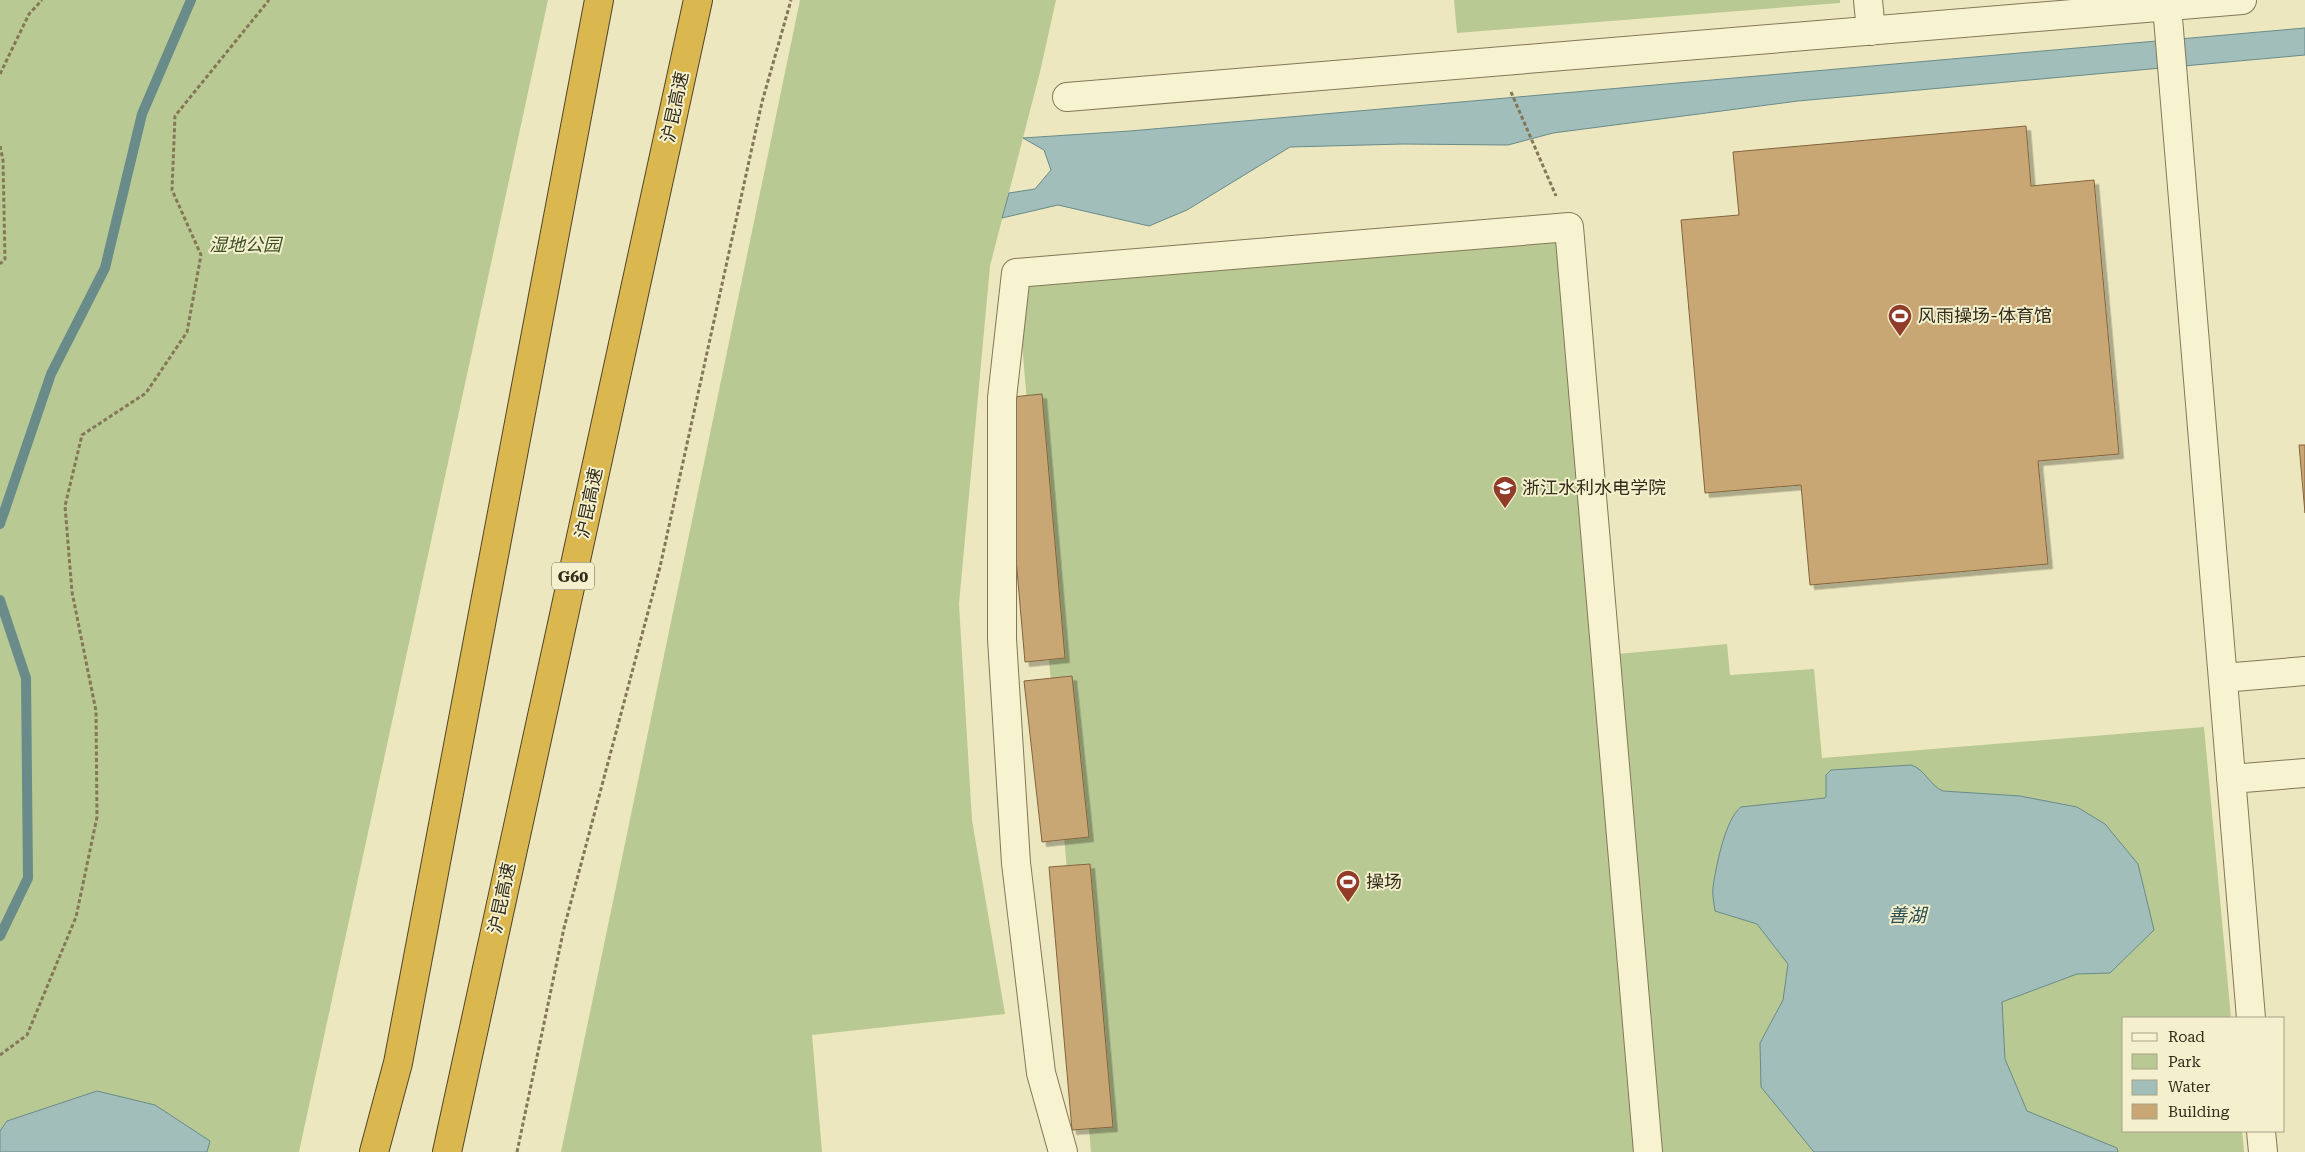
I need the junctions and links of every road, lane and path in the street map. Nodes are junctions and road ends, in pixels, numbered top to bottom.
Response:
1 (42, 0) edge
2 (269, 0) edge
3 (599, 0) edge
4 (698, 0) edge
5 (791, 0) edge
6 (1868, 0) edge
7 (2242, 0) edge
8 (2212, 1) edge
9 (2166, 6) junction
10 (1871, 31) junction
11 (1498, 62) junction
12 (0, 74) edge
13 (1067, 97) dead end
14 (0, 146) edge
15 (1570, 227) junction
16 (0, 264) edge
17 (2305, 671) edge
18 (2223, 678) junction
19 (2305, 773) edge
20 (2231, 779) junction
21 (2251, 1017) edge
22 (0, 1055) edge
23 (2261, 1132) edge
24 (374, 1152) edge
25 (447, 1152) edge
26 (517, 1152) edge
27 (1063, 1152) edge
28 (1648, 1152) edge
29 (2262, 1152) edge

1 - 12 path
2 - 22 path
3 - 24 highway
4 - 25 highway, 沪昆高速 / G60
5 - 26 path
6 - 10 street
7 - 8 street
8 - 9 street
9 - 10 street
9 - 18 street
10 - 11 street
11 - 13 street
11 - 15 path
14 - 16 path
15 - 27 street
15 - 28 street
17 - 18 street
18 - 20 street
19 - 20 street
20 - 21 street
23 - 29 street

